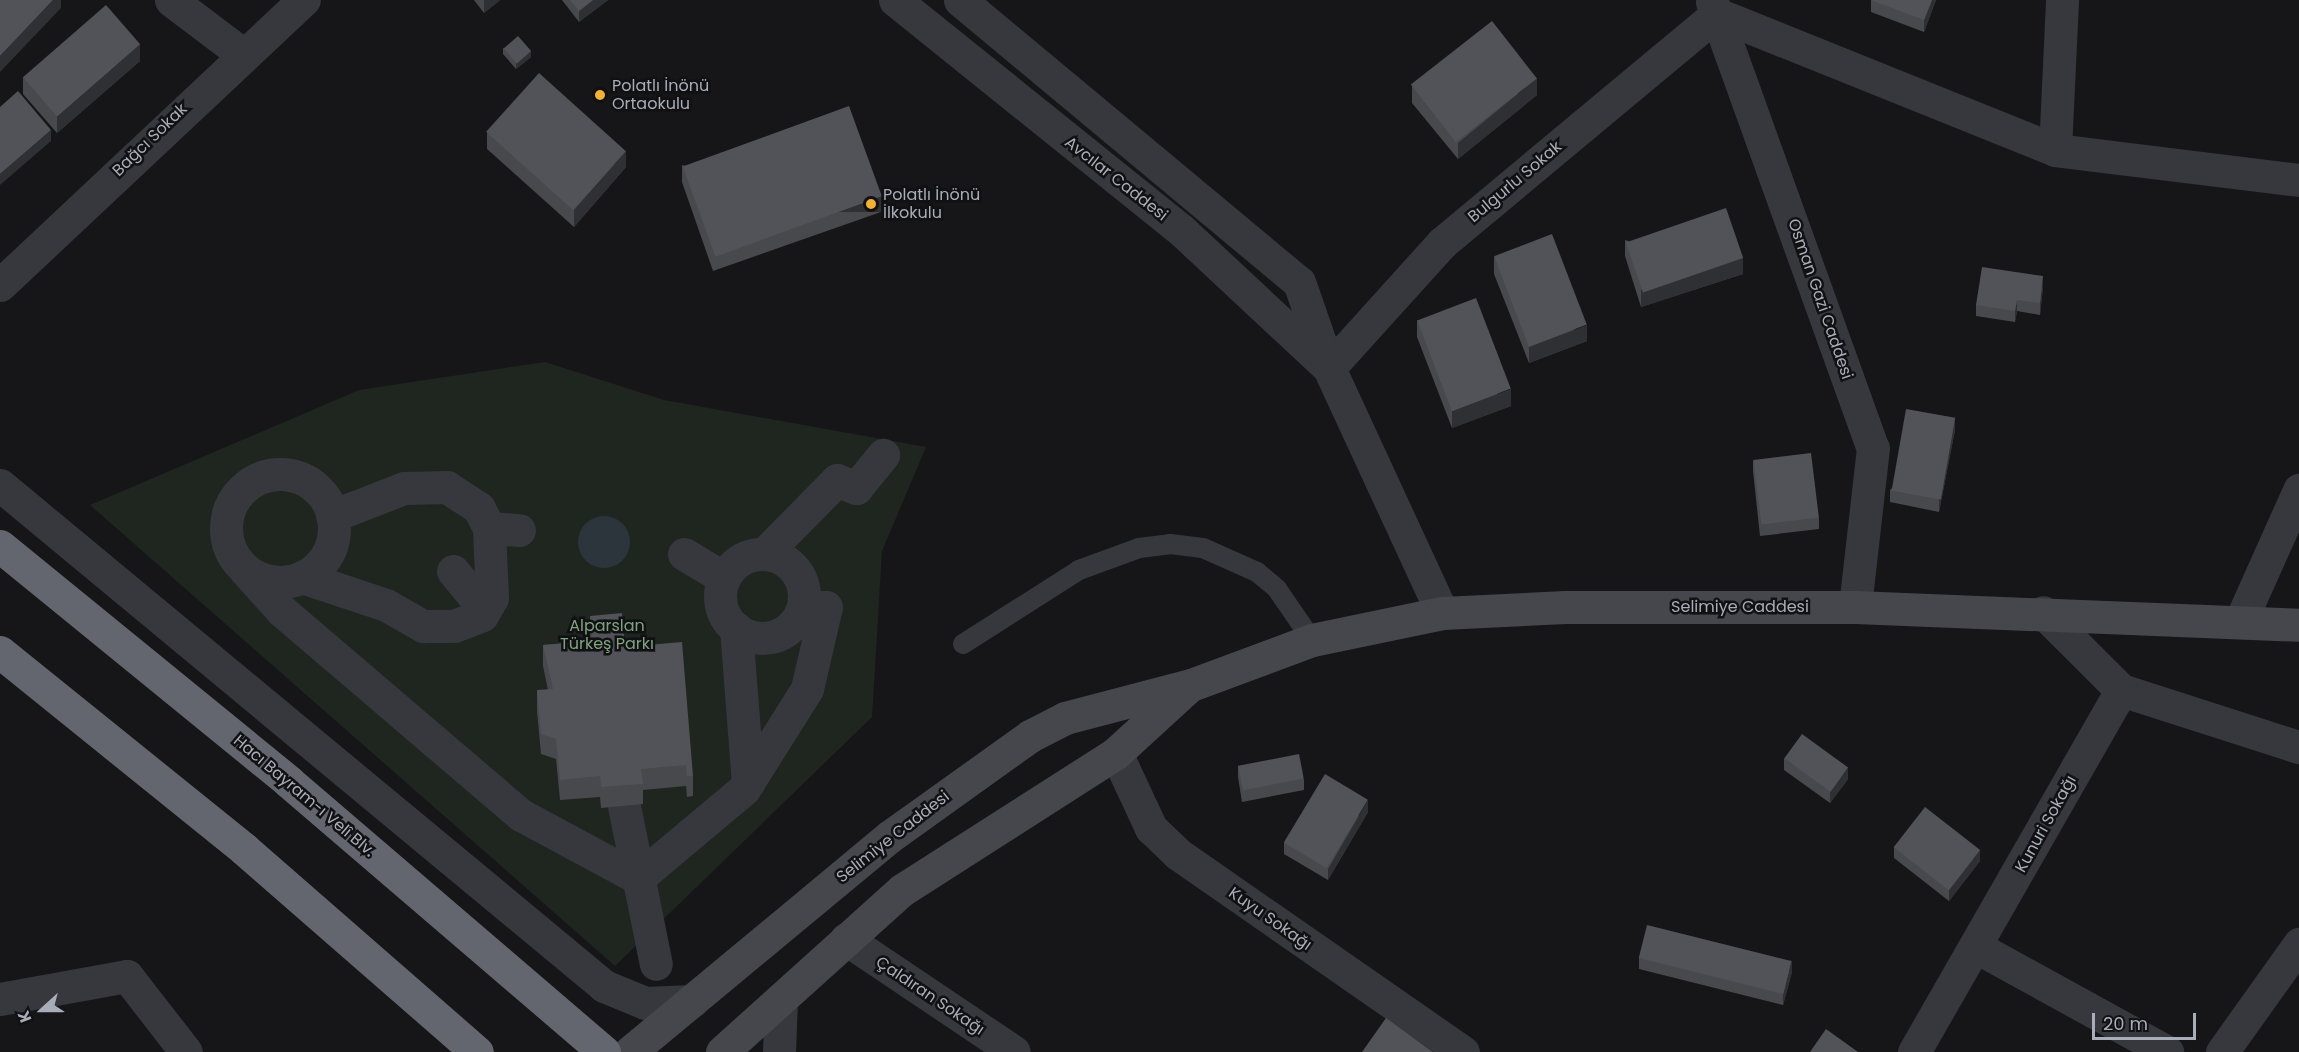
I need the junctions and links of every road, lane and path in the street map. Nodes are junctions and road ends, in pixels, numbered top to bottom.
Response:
1 (171, 0) edge
2 (303, 0) edge
3 (895, 0) edge
4 (960, 0) edge
5 (2062, 0) edge
6 (1714, 7) edge
7 (241, 53) junction
8 (2055, 150) junction
9 (2299, 180) edge
10 (0, 285) edge
11 (1329, 368) junction
12 (883, 455) dead end
13 (0, 485) edge
14 (2299, 490) edge
15 (332, 516) junction
16 (0, 546) edge
17 (684, 554) dead end
18 (764, 554) junction
19 (245, 570) junction
20 (453, 571) dead end
21 (302, 578) junction
22 (724, 578) junction
23 (803, 607) junction
24 (1855, 607) junction
25 (485, 610) junction
26 (2043, 612) junction
27 (1442, 613) junction
28 (2240, 622) junction
29 (2299, 625) edge
30 (736, 628) junction
31 (1312, 640) junction
32 (963, 644) dead end
33 (0, 652) edge
34 (1191, 685) junction
35 (2121, 690) junction
36 (2299, 747) edge
37 (1116, 753) junction
38 (748, 784) junction
39 (624, 806) edge
40 (638, 878) junction
41 (846, 939) junction
42 (2299, 944) edge
43 (1978, 948) junction
44 (656, 964) dead end
45 (0, 999) edge
46 (692, 1000) junction
47 (781, 1000) junction
48 (186, 1052) edge
49 (477, 1052) edge
50 (604, 1052) edge
51 (630, 1052) edge
52 (722, 1052) edge
53 (779, 1052) edge
54 (1014, 1052) edge
55 (1463, 1052) edge
56 (1914, 1052) edge
57 (2167, 1052) edge
58 (2222, 1052) edge

1 - 7 street
2 - 7 street, Bağcı Sokak
3 - 11 street, Avcılar Caddesi
4 - 11 street, Avcılar Caddesi
5 - 8 street
6 - 8 street
6 - 11 street, Bulgurlu Sokak
6 - 24 street, Osman Gazi Caddesi
7 - 10 street, Bağcı Sokak
8 - 9 street
11 - 27 street, Avcılar Caddesi
12 - 18 street
13 - 46 street
14 - 28 street
15 - 19 street
15 - 21 street
15 - 25 street
16 - 50 highway, Hacı Bayram-ı Velî Blv.
17 - 22 street
18 - 22 street
18 - 23 street
19 - 21 street
19 - 40 street
20 - 25 street
21 - 25 street
22 - 30 street
23 - 30 street
23 - 38 street
24 - 26 street, Selimiye Caddesi
24 - 27 street, Selimiye Caddesi
26 - 28 street, Selimiye Caddesi
26 - 35 street
27 - 31 street, Selimiye Caddesi
28 - 29 street, Selimiye Caddesi
30 - 38 street
31 - 32 lane
31 - 34 street, Selimiye Caddesi
33 - 49 highway
34 - 37 street, Selimiye Caddesi
34 - 46 street, Selimiye Caddesi
35 - 36 street
35 - 43 street, Kunuri Sokağı
37 - 41 street, Selimiye Caddesi
37 - 55 street, Kuyu Sokağı
38 - 40 street
39 - 40 street
40 - 44 street
41 - 47 street, Selimiye Caddesi
41 - 54 street, Çaldıran Sokağı
42 - 58 street
43 - 56 street, Kunuri Sokağı
43 - 57 street
45 - 48 street
46 - 51 street, Selimiye Caddesi
47 - 52 street, Selimiye Caddesi
47 - 53 street

